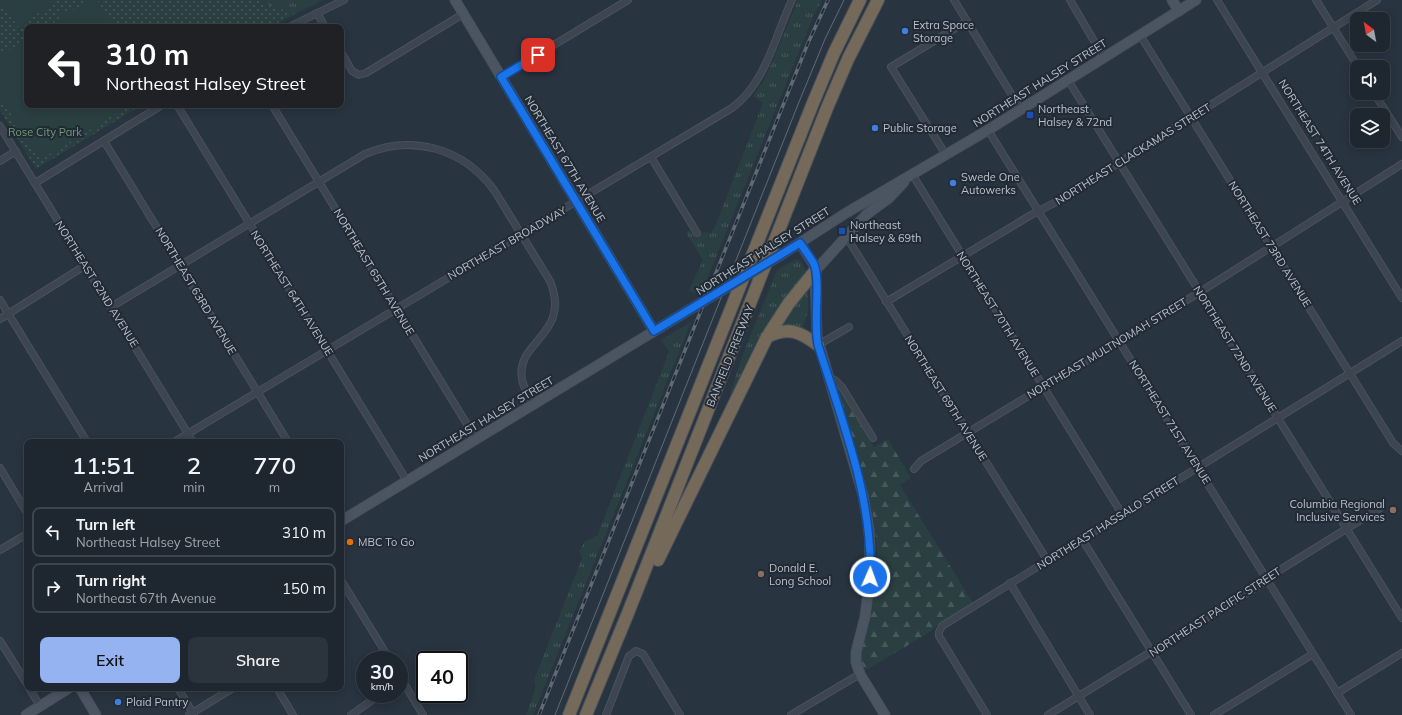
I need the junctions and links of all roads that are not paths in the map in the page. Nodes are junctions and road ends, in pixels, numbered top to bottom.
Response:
1 (344, 0) edge
2 (455, 0) edge
3 (628, 0) edge
4 (792, 0) edge
5 (860, 0) edge
6 (878, 0) edge
7 (954, 0) edge
8 (1070, 0) edge
9 (1172, 0) edge
10 (1196, 0) edge
11 (1217, 0) edge
12 (1316, 0) edge
13 (1377, 0) edge
14 (1179, 11) junction
15 (317, 13) junction
16 (463, 14) junction
17 (967, 21) junction
18 (295, 24) edge
19 (324, 24) edge
20 (1333, 27) junction
21 (1140, 35) junction
22 (344, 57) edge
23 (1104, 58) junction
24 (1354, 60) edge
25 (1262, 73) junction
26 (501, 77) junction
27 (1068, 80) junction
28 (1378, 100) edge
29 (157, 108) edge
30 (179, 108) edge
31 (274, 108) edge
32 (1021, 110) junction
33 (1191, 118) junction
34 (0, 126) edge
35 (988, 130) junction
36 (1402, 137) edge
37 (104, 141) junction
38 (16, 151) junction
39 (946, 155) junction
40 (651, 157) junction
41 (0, 161) edge
42 (1120, 163) junction
43 (1402, 164) edge
44 (912, 174) junction
45 (318, 181) junction
46 (35, 183) junction
47 (1342, 201) junction
48 (576, 202) junction
49 (1038, 211) junction
50 (249, 223) junction
51 (697, 233) dead end
52 (522, 234) junction
53 (846, 236) junction
54 (800, 243) junction
55 (1271, 246) junction
56 (963, 257) junction
57 (86, 265) junction
58 (180, 265) junction
59 (816, 271) junction
60 (1200, 292) junction
61 (1402, 298) edge
62 (0, 300) edge
63 (886, 302) junction
64 (111, 307) junction
65 (396, 308) junction
66 (8, 314) junction
67 (0, 319) edge
68 (849, 327) dead end
69 (654, 331) junction
70 (767, 337) junction
71 (1119, 341) junction
72 (1402, 341) edge
73 (818, 345) junction
74 (327, 349) junction
75 (1350, 374) junction
76 (828, 377) junction
77 (1042, 386) junction
78 (257, 392) junction
79 (534, 404) junction
80 (1278, 418) junction
81 (968, 433) junction
82 (188, 434) junction
83 (873, 438) dead end
84 (85, 439) edge
85 (179, 439) edge
86 (191, 439) edge
87 (286, 439) edge
88 (476, 439) junction
89 (1402, 451) edge
90 (0, 468) edge
91 (1198, 468) junction
92 (914, 469) dead end
93 (407, 481) junction
94 (24, 508) edge
95 (1380, 508) dead end
96 (1122, 514) junction
97 (344, 519) edge
98 (1347, 528) junction
99 (24, 536) edge
100 (1082, 539) junction
101 (0, 550) edge
102 (1047, 560) junction
103 (1267, 580) junction
104 (1010, 583) junction
105 (344, 585) edge
106 (628, 613) junction
107 (1402, 618) edge
108 (0, 641) edge
109 (384, 651) edge
110 (1152, 652) junction
111 (1402, 652) edge
112 (1313, 654) junction
113 (860, 674) junction
114 (24, 679) edge
115 (31, 691) edge
116 (64, 691) edge
117 (82, 691) edge
118 (180, 691) edge
119 (228, 691) edge
120 (279, 691) edge
121 (408, 692) edge
122 (1337, 693) junction
123 (1078, 697) junction
124 (368, 703) edge
125 (40, 706) junction
126 (192, 714) edge
127 (26, 715) edge
128 (96, 715) edge
129 (293, 715) edge
130 (351, 715) edge
131 (423, 715) edge
132 (569, 715) edge
133 (586, 715) edge
134 (606, 715) edge
135 (680, 715) edge
136 (791, 715) edge
137 (885, 715) edge
138 (987, 715) edge
139 (1048, 715) edge
140 (1090, 715) edge
141 (1191, 715) edge
142 (1214, 715) edge
143 (1351, 715) edge

1 - 15 street
2 - 16 main road, NORTHEAST 67TH AVENUE
3 - 26 street
4 - 40 street, NORTHEAST BROADWAY
5 - 132 highway, BANFIELD FREEWAY
6 - 106 highway, BANFIELD FREEWAY
7 - 17 street
8 - 23 street
9 - 14 main road
10 - 14 main road, NORTHEAST HALSEY STREET
11 - 25 street, NORTHEAST 74TH AVENUE
12 - 20 street
13 - 20 street, NORTHEAST CLACKAMAS STREET
14 - 21 main road, NORTHEAST HALSEY STREET
15 - 18 street
15 - 19 street
16 - 22 street
16 - 26 main road, NORTHEAST 67TH AVENUE
17 - 32 street
17 - 39 street
20 - 24 street
20 - 25 street, NORTHEAST CLACKAMAS STREET
21 - 23 main road, NORTHEAST HALSEY STREET
21 - 33 street, NORTHEAST 73RD AVENUE
23 - 27 main road, NORTHEAST HALSEY STREET
25 - 33 street, NORTHEAST CLACKAMAS STREET
25 - 47 street, NORTHEAST 74TH AVENUE
26 - 48 main road, NORTHEAST 67TH AVENUE
27 - 32 main road, NORTHEAST HALSEY STREET
27 - 42 street, NORTHEAST 72ND AVENUE
28 - 36 street
29 - 37 street
30 - 50 street, NORTHEAST 64TH AVENUE
31 - 45 street, NORTHEAST 65TH AVENUE
32 - 35 main road, NORTHEAST HALSEY STREET
33 - 42 street, NORTHEAST CLACKAMAS STREET
33 - 55 street, NORTHEAST 73RD AVENUE
34 - 38 street, NORTHEAST 62ND AVENUE
35 - 39 main road, NORTHEAST HALSEY STREET
35 - 49 street, NORTHEAST 71ST AVENUE
37 - 46 street
37 - 58 street, NORTHEAST 63RD AVENUE
38 - 41 street
38 - 46 street, NORTHEAST 62ND AVENUE
39 - 44 main road, NORTHEAST HALSEY STREET
40 - 48 street, NORTHEAST BROADWAY
40 - 51 street
42 - 49 street, NORTHEAST CLACKAMAS STREET
42 - 60 street, NORTHEAST 72ND AVENUE
43 - 47 street, NORTHEAST MULTNOMAH STREET
44 - 53 main road
44 - 54 main road, NORTHEAST HALSEY STREET
44 - 56 street, NORTHEAST 70TH AVENUE
45 - 50 street
45 - 52 street
45 - 65 street, NORTHEAST 65TH AVENUE
46 - 57 street, NORTHEAST 62ND AVENUE
47 - 55 street, NORTHEAST MULTNOMAH STREET
47 - 61 street, NORTHEAST 74TH AVENUE
48 - 52 street, NORTHEAST BROADWAY
48 - 69 main road, NORTHEAST 67TH AVENUE
49 - 56 street, NORTHEAST CLACKAMAS STREET
49 - 71 street, NORTHEAST 71ST AVENUE
50 - 58 street
50 - 74 street, NORTHEAST 64TH AVENUE
52 - 65 street, NORTHEAST BROADWAY
52 - 79 street
53 - 59 main road
53 - 63 street, NORTHEAST 69TH AVENUE
54 - 59 main road
54 - 69 main road, NORTHEAST HALSEY STREET, bridge
55 - 60 street, NORTHEAST MULTNOMAH STREET
55 - 75 street, NORTHEAST 73RD AVENUE
56 - 63 street, NORTHEAST CLACKAMAS STREET
56 - 77 street, NORTHEAST 70TH AVENUE
57 - 64 street, NORTHEAST 62ND AVENUE
57 - 66 street
58 - 64 street
58 - 78 street, NORTHEAST 63RD AVENUE
59 - 70 highway
59 - 73 main road
60 - 71 street, NORTHEAST MULTNOMAH STREET
60 - 80 street, NORTHEAST 72ND AVENUE
62 - 66 street
63 - 81 street, NORTHEAST 69TH AVENUE
64 - 82 street, NORTHEAST 62ND AVENUE
65 - 74 street, NORTHEAST BROADWAY
65 - 88 street, NORTHEAST 65TH AVENUE
66 - 67 street
66 - 84 street
68 - 73 street
69 - 79 main road, NORTHEAST HALSEY STREET
70 - 73 highway
70 - 106 highway
71 - 77 street, NORTHEAST MULTNOMAH STREET
71 - 91 street, NORTHEAST 71ST AVENUE
72 - 75 street, NORTHEAST HASSALO STREET
73 - 76 main road
74 - 78 street, NORTHEAST BROADWAY
74 - 93 street, NORTHEAST 64TH AVENUE
75 - 80 street, NORTHEAST HASSALO STREET
75 - 89 street, NORTHEAST 73RD AVENUE
76 - 83 street
76 - 113 main road
77 - 81 street, NORTHEAST MULTNOMAH STREET
77 - 96 street, NORTHEAST 70TH AVENUE
78 - 82 street, NORTHEAST BROADWAY
78 - 87 street, NORTHEAST 63RD AVENUE
79 - 88 main road, NORTHEAST HALSEY STREET
80 - 91 street, NORTHEAST HASSALO STREET
80 - 98 street, NORTHEAST 72ND AVENUE
81 - 92 street, NORTHEAST MULTNOMAH STREET
81 - 102 street, NORTHEAST 69TH AVENUE
82 - 85 street, NORTHEAST BROADWAY
82 - 86 street, NORTHEAST 62ND AVENUE
88 - 93 main road, NORTHEAST HALSEY STREET
90 - 94 street
91 - 96 street, NORTHEAST HASSALO STREET
91 - 103 street, NORTHEAST 71ST AVENUE
93 - 97 main road, NORTHEAST HALSEY STREET
95 - 98 street, NORTHEAST PACIFIC STREET
96 - 100 street, NORTHEAST HASSALO STREET
98 - 103 street, NORTHEAST PACIFIC STREET
98 - 107 street, NORTHEAST 72ND AVENUE
99 - 101 street
100 - 102 street, NORTHEAST HASSALO STREET
100 - 110 street
102 - 104 street, NORTHEAST HASSALO STREET
103 - 110 street, NORTHEAST PACIFIC STREET
103 - 112 street, NORTHEAST 71ST AVENUE
104 - 123 street
104 - 138 street, NORTHEAST HASSALO STREET
105 - 109 street
106 - 133 highway, BANFIELD FREEWAY
108 - 114 street
110 - 123 street, NORTHEAST PACIFIC STREET
110 - 141 street
111 - 122 street
112 - 122 street, NORTHEAST 71ST AVENUE
112 - 142 street
113 - 136 street
113 - 137 main road
115 - 125 street
116 - 125 main road
117 - 128 main road
118 - 126 street
119 - 126 street
120 - 129 street
121 - 131 street
122 - 143 street, NORTHEAST 71ST AVENUE
123 - 139 street, NORTHEAST PACIFIC STREET
123 - 140 street
124 - 130 street
125 - 127 main road
134 - 135 street

